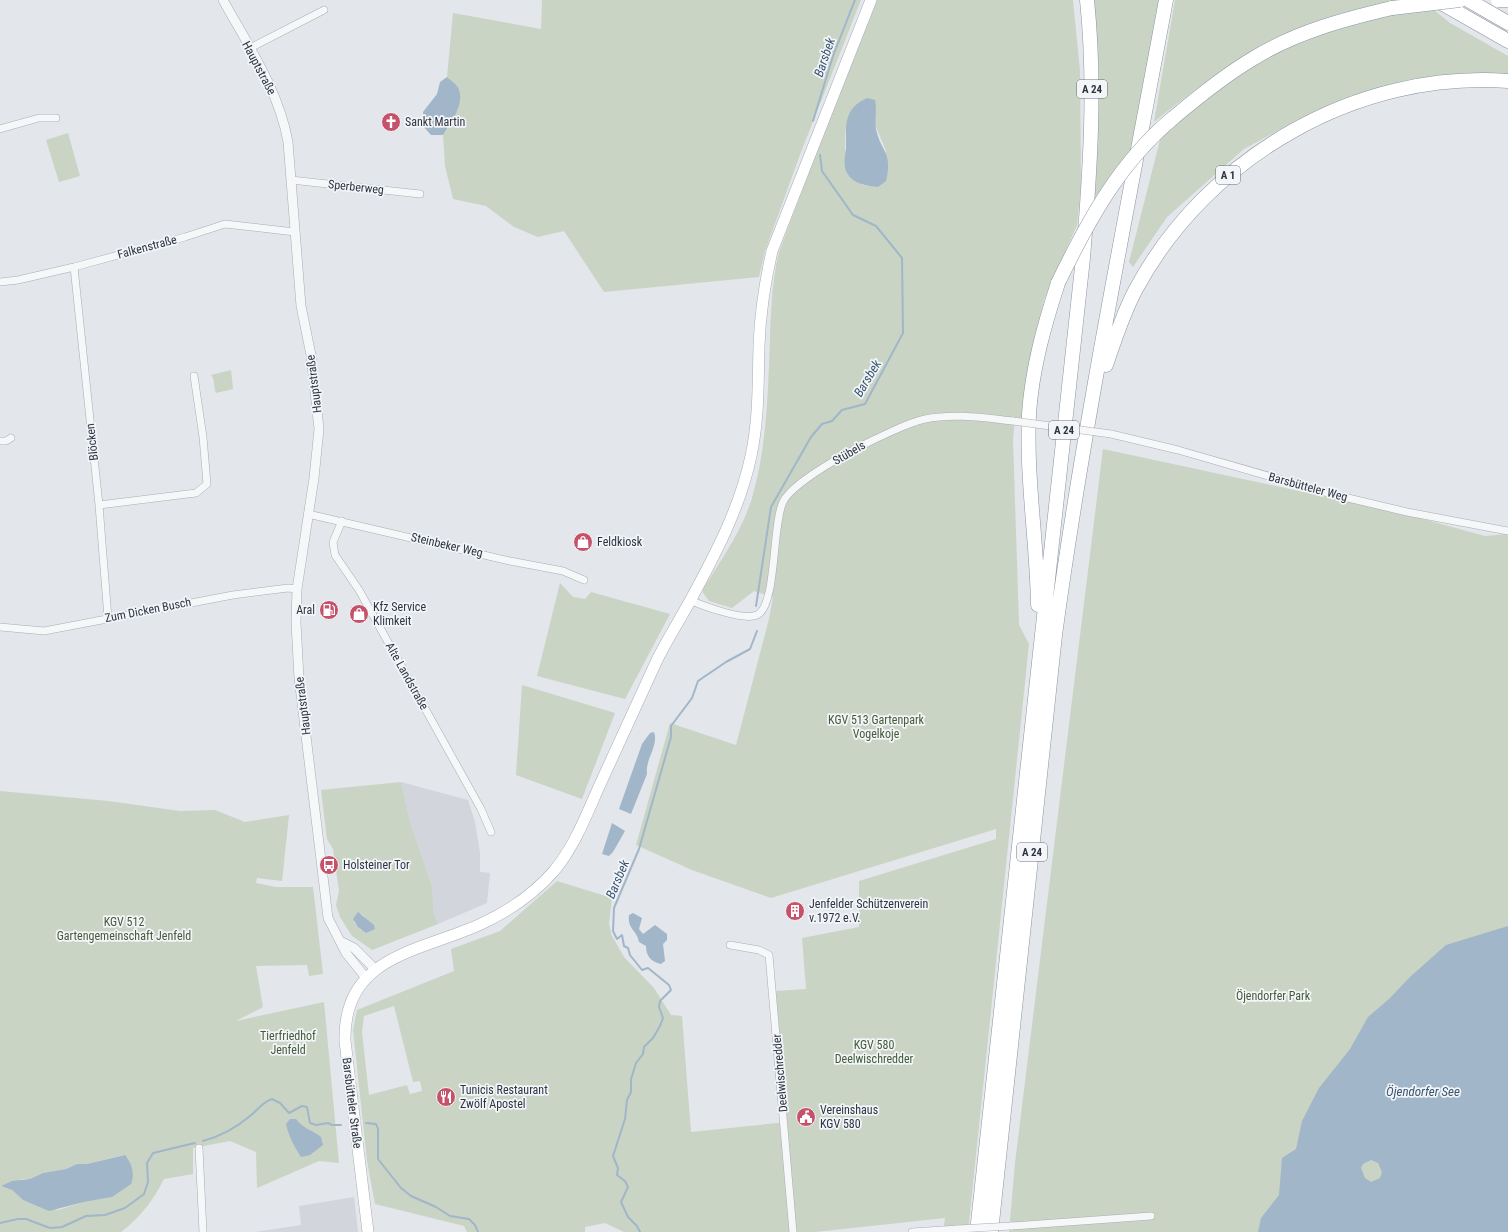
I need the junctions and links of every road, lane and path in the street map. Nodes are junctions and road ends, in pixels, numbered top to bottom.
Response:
1 (224, 0) edge
2 (870, 0) edge
3 (1087, 0) edge
4 (1166, 0) edge
5 (1436, 0) edge
6 (1460, 0) edge
7 (1468, 0) edge
8 (1498, 0) edge
9 (1504, 0) edge
10 (1508, 2) edge
11 (324, 10) dead end
12 (1508, 22) edge
13 (1508, 42) edge
14 (250, 48) junction
15 (1508, 81) edge
16 (56, 118) dead end
17 (0, 129) edge
18 (292, 180) junction
19 (420, 194) dead end
20 (295, 232) junction
21 (74, 267) junction
22 (0, 282) edge
23 (194, 376) dead end
24 (1091, 411) junction
25 (1111, 434) joint
26 (11, 438) dead end
27 (0, 441) edge
28 (99, 505) junction
29 (308, 514) junction
30 (342, 520) junction
31 (1508, 531) edge
32 (584, 580) dead end
33 (297, 589) junction
34 (690, 600) junction
35 (108, 618) junction
36 (0, 627) edge
37 (1037, 682) junction
38 (491, 832) dead end
39 (342, 942) junction
40 (730, 946) dead end
41 (375, 970) junction
42 (366, 978) junction
43 (199, 1148) dead end
44 (1151, 1216) dead end
45 (203, 1232) edge
46 (368, 1232) edge
47 (793, 1232) edge
48 (912, 1232) edge
49 (977, 1232) edge
50 (991, 1232) edge

1 - 14 street, Hauptstraße
2 - 34 main road
3 - 37 highway, A 24
4 - 24 highway, A 24
5 - 13 highway
6 - 37 highway, A 24, bridge
7 - 12 highway
8 - 10 highway, bridge
9 - 10 highway
11 - 14 street
14 - 18 street, Hauptstraße
15 - 24 highway, A 1
16 - 17 street
18 - 19 street, Sperberweg
18 - 20 street, Hauptstraße
20 - 21 street, Falkenstraße
20 - 29 street, Hauptstraße
21 - 22 street, Falkenstraße
21 - 28 street, Blöcken
23 - 28 street
24 - 50 highway, A 24
25 - 31 street, Barsbütteler Weg
25 - 34 street, Stübels, bridge
26 - 27 street
28 - 35 street, Blöcken
29 - 30 street, Steinbeker Weg
29 - 33 street, Hauptstraße
30 - 32 street, Steinbeker Weg
30 - 38 street, Alte Landstraße
33 - 35 street, Zum Dicken Busch
33 - 39 street, Hauptstraße
34 - 41 main road
35 - 36 street, Zum Dicken Busch
37 - 49 highway, A 24
39 - 41 street
39 - 42 street
40 - 47 street, Deelwischredder
41 - 42 main road, Barsbütteler Straße
42 - 46 main road, Barsbütteler Straße
43 - 45 street
44 - 48 street, bridge

